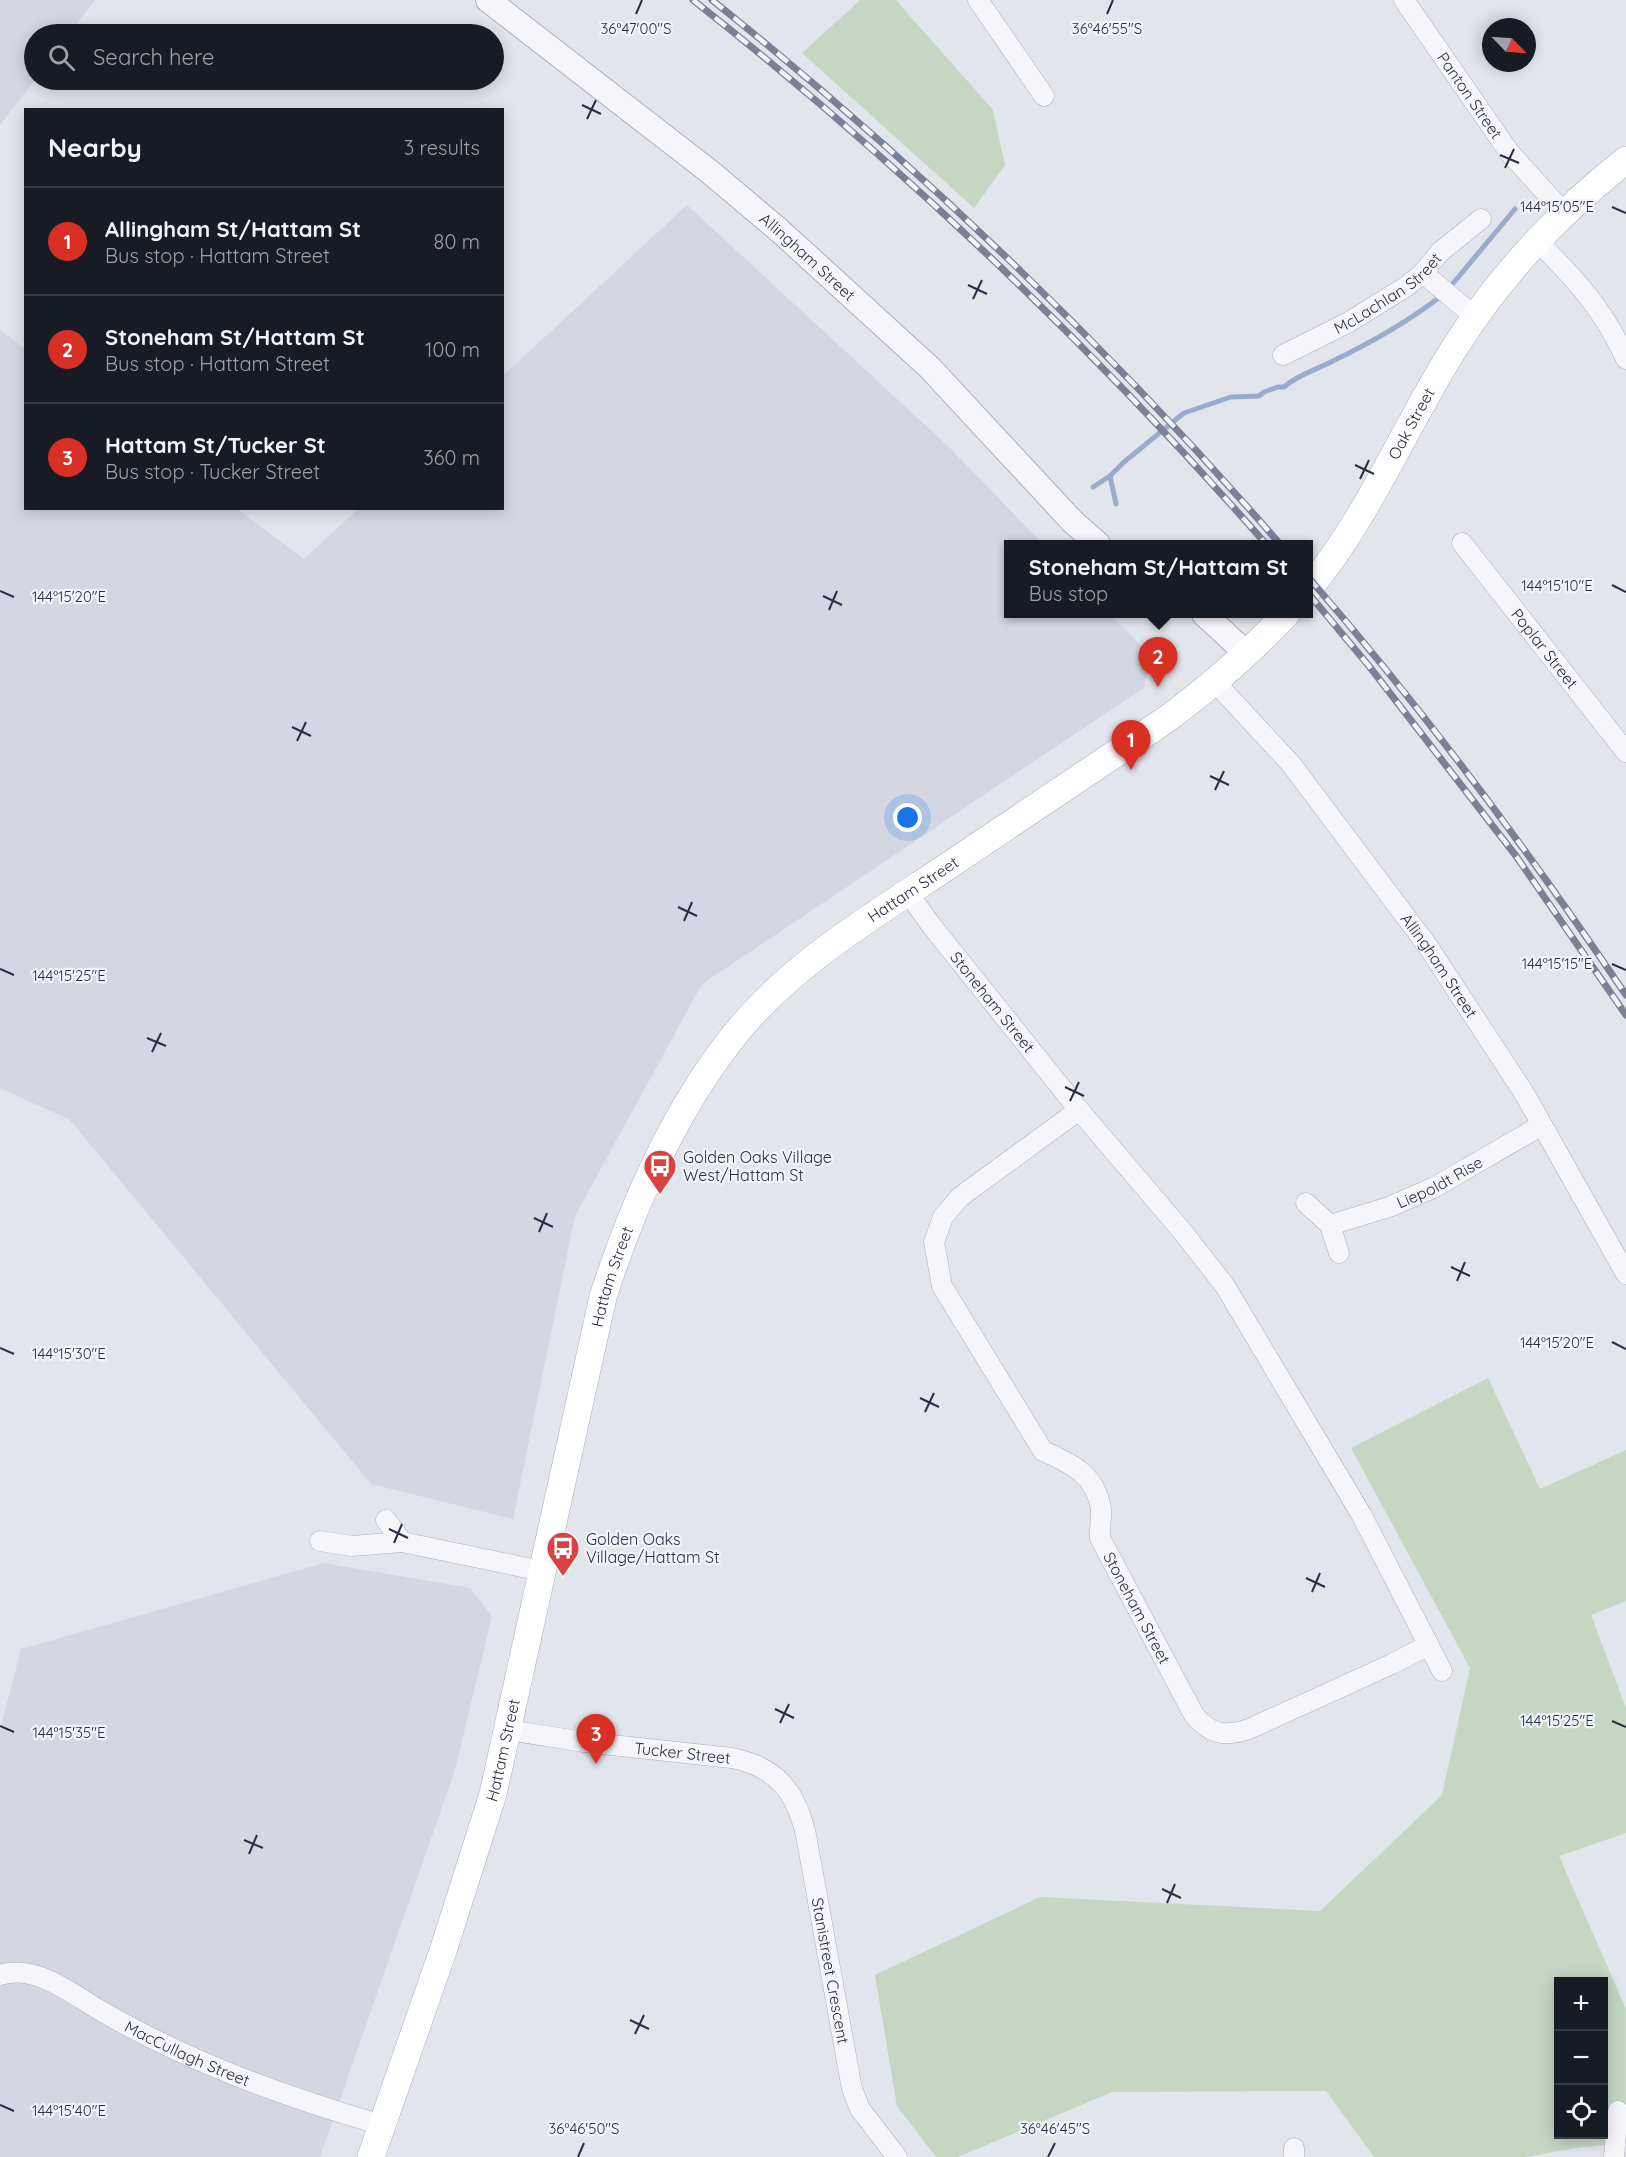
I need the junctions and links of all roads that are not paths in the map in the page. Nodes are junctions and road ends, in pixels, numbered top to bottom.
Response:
1 (488, 0) edge
2 (978, 0) edge
3 (1404, 0) edge
4 (1044, 96) dead end
5 (1626, 160) edge
6 (1564, 213) junction
7 (1481, 219) dead end
8 (1536, 240) junction
9 (1422, 273) junction
10 (1475, 317) junction
11 (1283, 355) dead end
12 (1626, 359) edge
13 (1093, 540) edge
14 (1462, 543) dead end
15 (1313, 583) edge
16 (1208, 618) edge
17 (1282, 618) edge
18 (1246, 654) junction
19 (1215, 682) junction
20 (1626, 753) edge
21 (908, 892) junction
22 (1079, 1110) junction
23 (1542, 1125) junction
24 (1306, 1203) dead end
25 (1329, 1225) junction
26 (1339, 1253) dead end
27 (1626, 1274) edge
28 (386, 1520) dead end
29 (320, 1541) dead end
30 (402, 1542) junction
31 (542, 1571) junction
32 (1429, 1645) junction
33 (1442, 1671) dead end
34 (508, 1730) junction
35 (780, 1780) joint
36 (0, 1975) edge
37 (1618, 2111) dead end
38 (382, 2125) junction
39 (371, 2157) edge
40 (897, 2157) edge
41 (1614, 2157) edge

1 - 13 street, Allingham Street
2 - 4 street
3 - 6 street, Panton Street
5 - 6 main road, Oak Street
6 - 8 main road, Oak Street
7 - 9 street, McLachlan Street
8 - 10 main road, Oak Street
8 - 12 street
9 - 10 street
9 - 11 street, McLachlan Street
10 - 15 main road, Oak Street
14 - 20 street, Poplar Street
16 - 18 street
17 - 18 main road
18 - 19 main road, Hattam Street
19 - 21 main road, Hattam Street
19 - 23 street, Allingham Street
21 - 22 street, Stoneham Street
21 - 31 main road, Hattam Street
22 - 32 street, Stoneham Street
22 - 32 street, Stoneham Street
23 - 25 street, Liepoldt Rise
23 - 27 street, Allingham Street
24 - 25 street
25 - 26 street
28 - 30 street
29 - 30 street
30 - 31 street
31 - 34 main road, Hattam Street
32 - 33 street, Stoneham Street
34 - 35 street, Tucker Street
34 - 38 main road, Hattam Street
35 - 40 street, Stanistreet Crescent
36 - 38 street, MacCullagh Street
37 - 41 street
38 - 39 main road, Hattam Street

